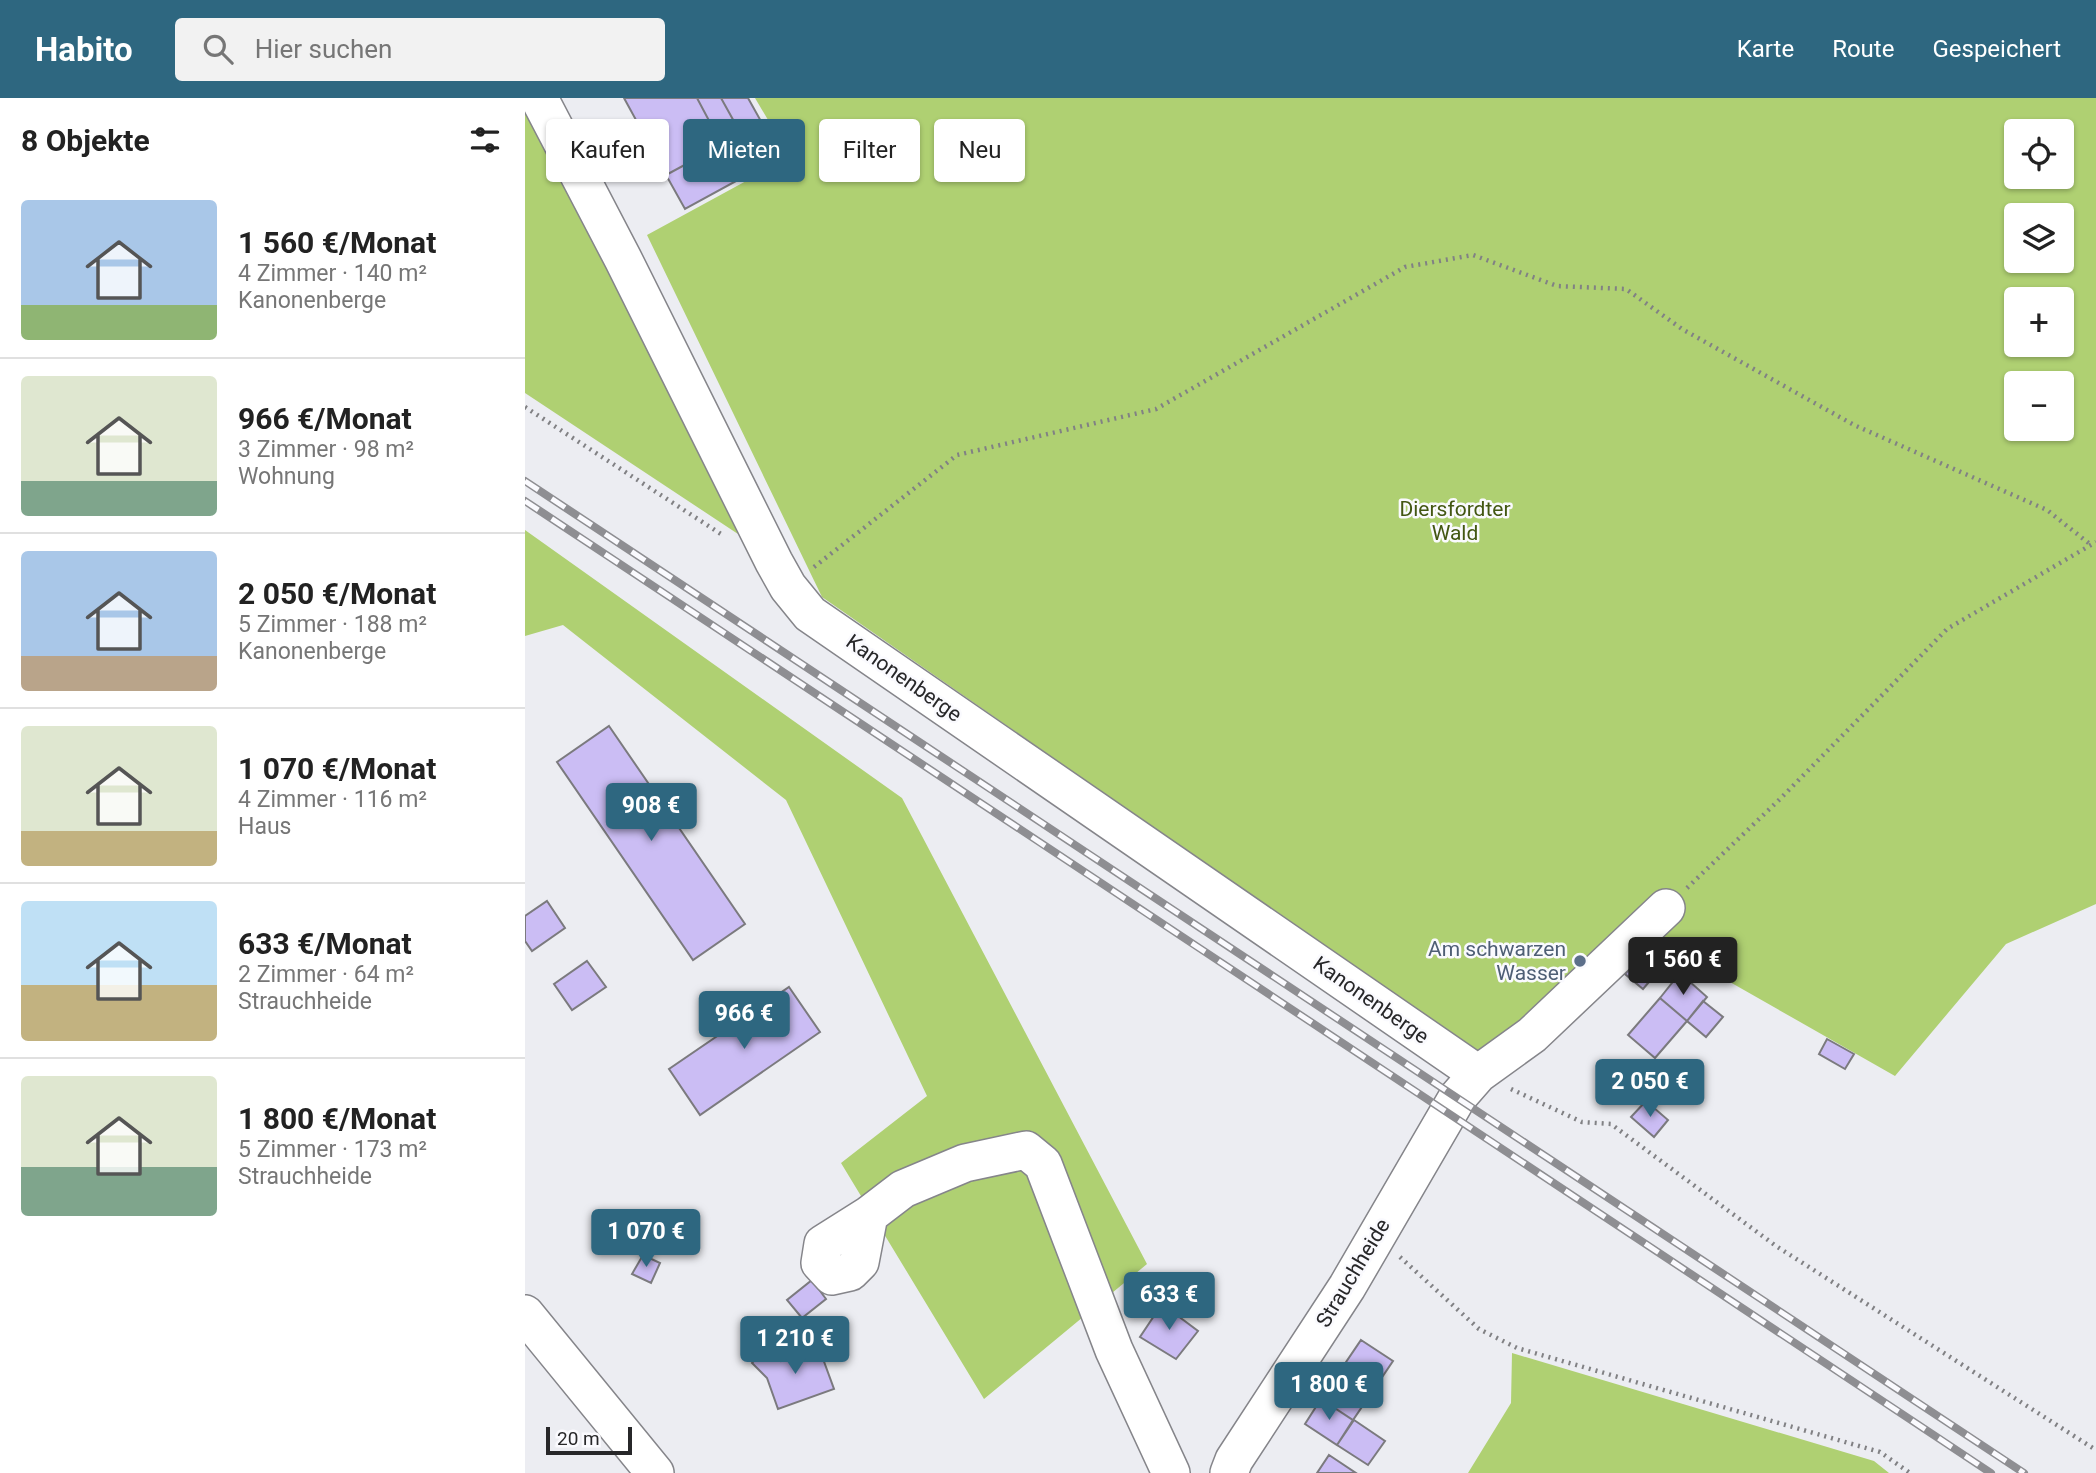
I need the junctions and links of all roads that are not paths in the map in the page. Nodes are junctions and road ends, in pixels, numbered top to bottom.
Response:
1 (539, 98) edge
2 (1666, 908) road end
3 (1478, 1074) junction
4 (869, 1215) dead end
5 (525, 1314) edge
6 (655, 1473) edge
7 (1171, 1473) edge
8 (1229, 1473) edge

1 - 3 street, Kanonenberge
2 - 3 street, Strauchheide
3 - 8 street, Strauchheide
4 - 7 street
5 - 6 street

